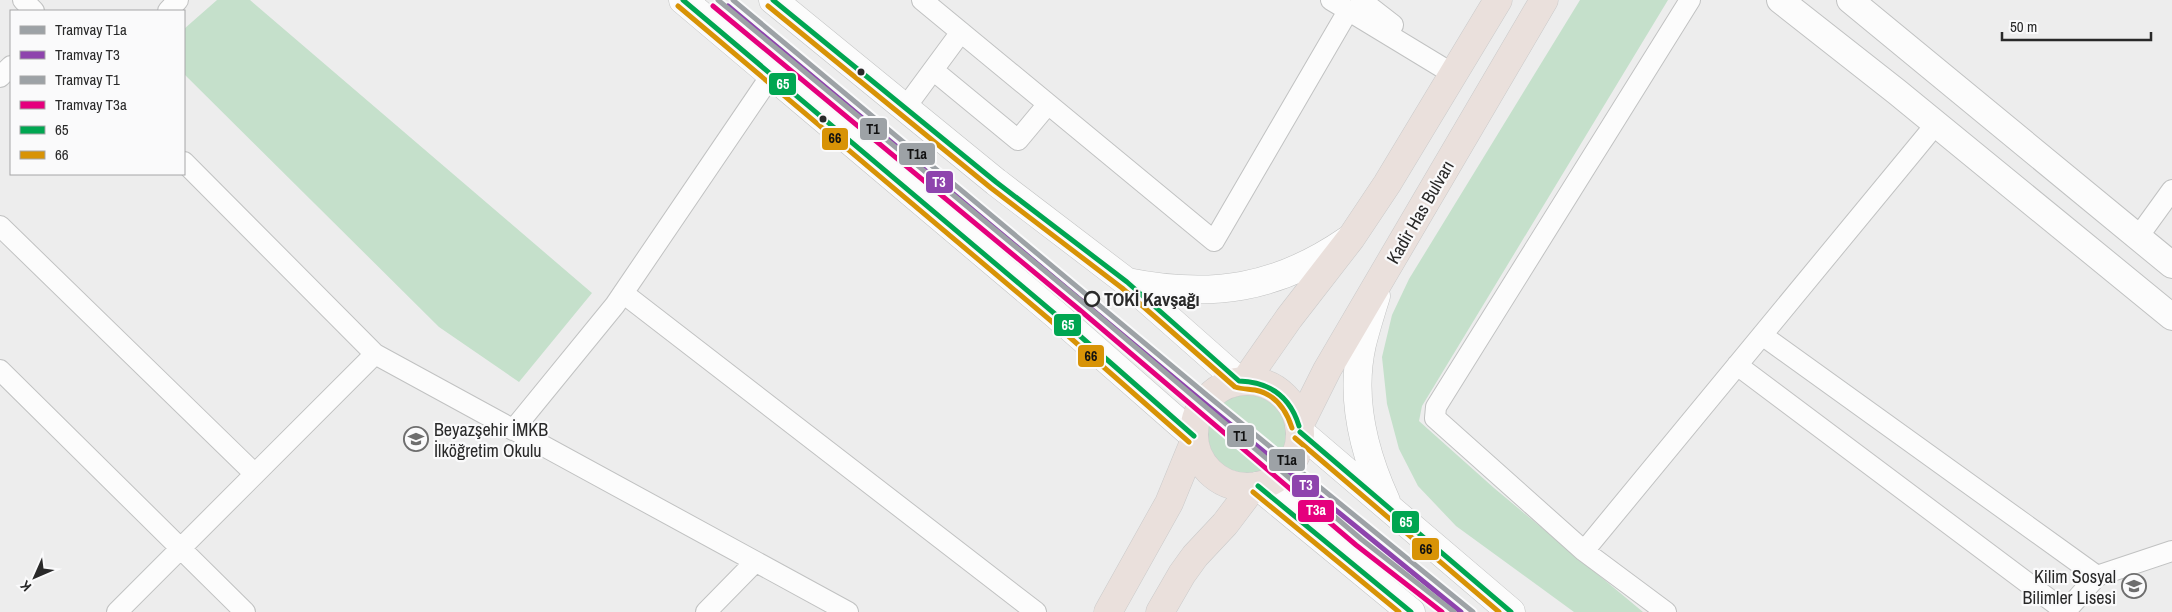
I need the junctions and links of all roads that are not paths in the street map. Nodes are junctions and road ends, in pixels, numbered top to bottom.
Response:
1 (23, 0) edge
2 (178, 0) edge
3 (683, 0) edge
4 (772, 0) edge
5 (922, 0) edge
6 (1330, 0) edge
7 (1498, 0) edge
8 (1555, 0) edge
9 (1690, 0) edge
10 (1780, 0) edge
11 (1850, 0) edge
12 (1355, 5) edge
13 (1538, 9) edge
14 (33, 10) edge
15 (169, 10) edge
16 (961, 32) junction
17 (10, 67) edge
18 (933, 70) junction
19 (772, 74) junction
20 (1453, 74) junction
21 (0, 77) edge
22 (1048, 104) junction
23 (905, 108) junction
24 (1936, 124) junction
25 (185, 163) edge
26 (2172, 190) edge
27 (0, 226) edge
28 (2138, 237) junction
29 (1351, 238) junction
30 (2172, 265) edge
31 (1381, 278) junction
32 (1128, 282) junction
33 (623, 293) junction
34 (2172, 317) edge
35 (1762, 335) junction
36 (375, 354) junction
37 (1737, 365) junction
38 (0, 370) edge
39 (1242, 381) junction
40 (1300, 429) junction
41 (514, 430) junction
42 (1194, 439) junction
43 (255, 474) junction
44 (1255, 486) junction
45 (1387, 505) junction
46 (180, 548) junction
47 (2172, 551) edge
48 (1584, 552) junction
49 (755, 562) junction
50 (2096, 576) junction
51 (117, 612) edge
52 (245, 612) edge
53 (706, 612) edge
54 (848, 612) edge
55 (1036, 612) edge
56 (1108, 612) edge
57 (1160, 612) edge
58 (1411, 612) edge
59 (1511, 612) edge
60 (1666, 612) edge
61 (2065, 612) edge

1 - 14 street
2 - 15 street
3 - 19 main road
4 - 23 main road
5 - 16 street
6 - 12 street
7 - 20 highway
8 - 13 highway
9 - 48 street
10 - 24 street
11 - 28 street
12 - 20 street
12 - 22 street
13 - 31 highway, Kadir Has Bulvarı
16 - 18 street
16 - 22 street
17 - 21 street
18 - 22 street
18 - 23 street
19 - 33 street
19 - 42 main road
20 - 29 highway
23 - 32 main road
24 - 34 street
24 - 35 street
25 - 36 street
26 - 28 street
27 - 43 street
28 - 30 street
29 - 32 main road
29 - 39 highway
31 - 40 highway, Kadir Has Bulvarı
31 - 45 main road
32 - 39 main road
33 - 41 street
33 - 55 street
35 - 37 street
35 - 50 street
36 - 41 street
36 - 43 street
37 - 48 street
37 - 61 street
38 - 46 street
39 - 40 highway
39 - 42 highway
40 - 44 highway
40 - 45 main road
41 - 49 street
42 - 44 highway
42 - 56 highway
43 - 46 street
44 - 57 highway
44 - 58 main road
45 - 59 main road
46 - 51 street
46 - 52 street
47 - 50 street
48 - 60 street
49 - 53 street
49 - 54 street
50 - 61 street

